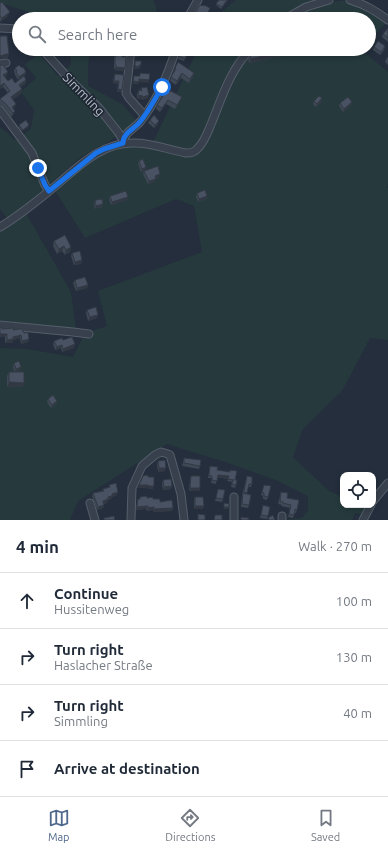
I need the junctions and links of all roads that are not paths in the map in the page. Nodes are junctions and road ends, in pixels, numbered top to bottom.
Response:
1 (198, 0) edge
2 (329, 0) edge
3 (350, 0) edge
4 (191, 12) edge
5 (297, 12) edge
6 (388, 20) edge
7 (0, 28) edge
8 (12, 29) edge
9 (49, 56) edge
10 (130, 56) edge
11 (173, 56) edge
12 (245, 56) edge
13 (0, 110) edge
14 (144, 115) junction
15 (123, 142) junction
16 (49, 191) junction
17 (0, 227) edge
18 (0, 325) edge
19 (89, 334) dead end
20 (388, 483) edge
21 (234, 497) dead end
22 (376, 497) edge
23 (90, 503) dead end
24 (369, 508) edge
25 (95, 520) edge
26 (131, 520) edge
27 (184, 520) edge
28 (234, 520) edge
29 (363, 520) edge

1 - 4 street
2 - 5 street
3 - 6 street
7 - 8 street
9 - 15 street, Simmling
10 - 14 street
11 - 14 street
12 - 15 street
13 - 16 street
14 - 15 street
15 - 16 street
16 - 17 street
18 - 19 street
20 - 22 street
21 - 28 street
23 - 25 street
24 - 29 street
26 - 27 street

